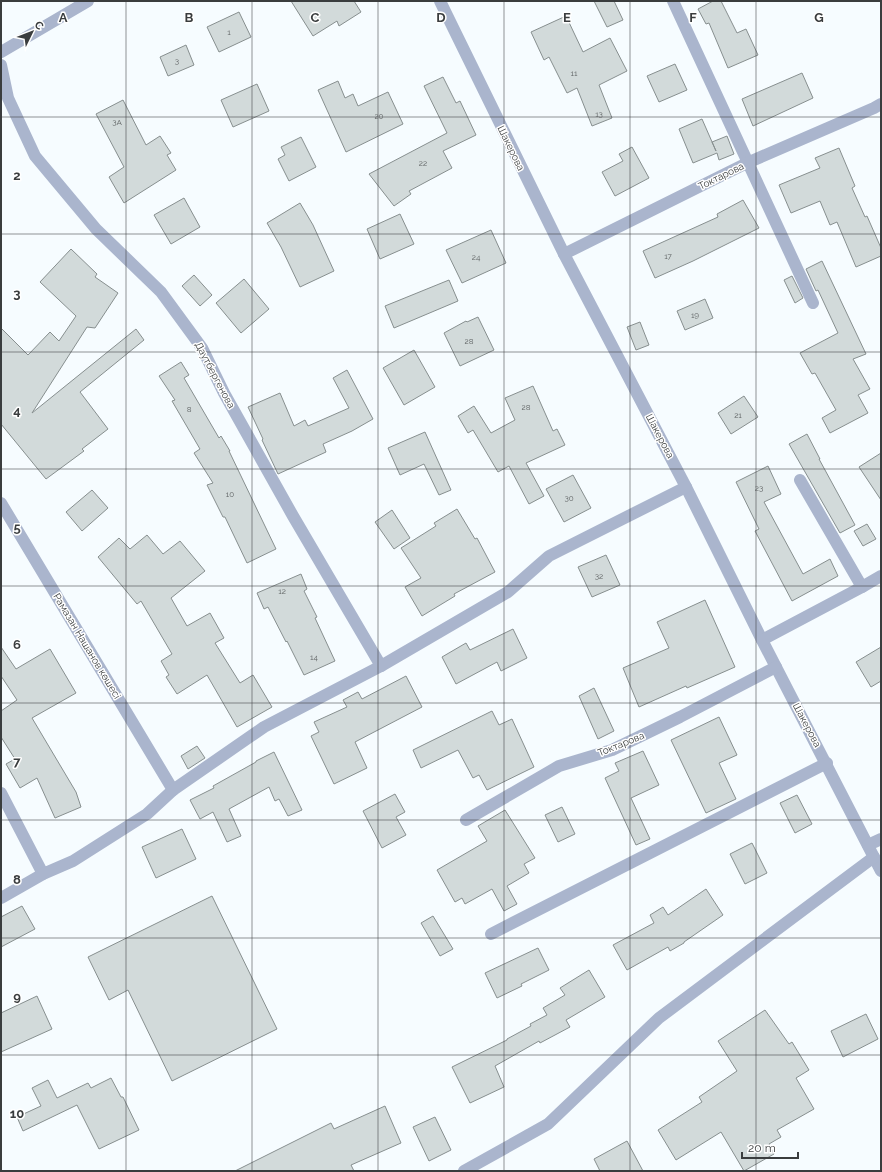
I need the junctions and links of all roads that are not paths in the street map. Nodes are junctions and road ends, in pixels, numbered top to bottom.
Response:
1 (88, 1) edge
2 (440, 1) edge
3 (673, 1) edge
4 (1, 52) edge
5 (1, 65) edge
6 (881, 104) edge
7 (747, 163) junction
8 (564, 254) junction
9 (813, 303) dead end
10 (800, 480) dead end
11 (686, 487) junction
12 (1, 503) edge
13 (881, 576) edge
14 (862, 587) junction
15 (762, 640) junction
16 (381, 666) junction
17 (776, 667) junction
18 (827, 763) junction
19 (173, 790) junction
20 (1, 793) edge
21 (466, 820) dead end
22 (881, 839) edge
23 (868, 845) junction
24 (874, 858) junction
25 (881, 871) edge
26 (42, 874) junction
27 (1, 898) edge
28 (491, 934) dead end
29 (464, 1171) edge

1 - 4 street
2 - 8 street, Шакерова
3 - 7 street
5 - 16 street, Даутбергенова
6 - 7 street, Токтарова
7 - 8 street, Токтарова
7 - 9 street
8 - 11 street, Шакерова
10 - 14 street
11 - 15 street, Шакерова
11 - 16 street
12 - 19 street, Рамазан Нашанов көшесі
13 - 14 street
14 - 15 street
15 - 17 street, Шакерова
16 - 19 street
17 - 18 street, Шакерова
17 - 21 street, Токтарова
18 - 23 street, Шакерова
18 - 28 street
19 - 26 street
20 - 26 street
22 - 23 street
23 - 24 street, Шакерова
24 - 25 street, Шакерова
24 - 29 street
26 - 27 street

